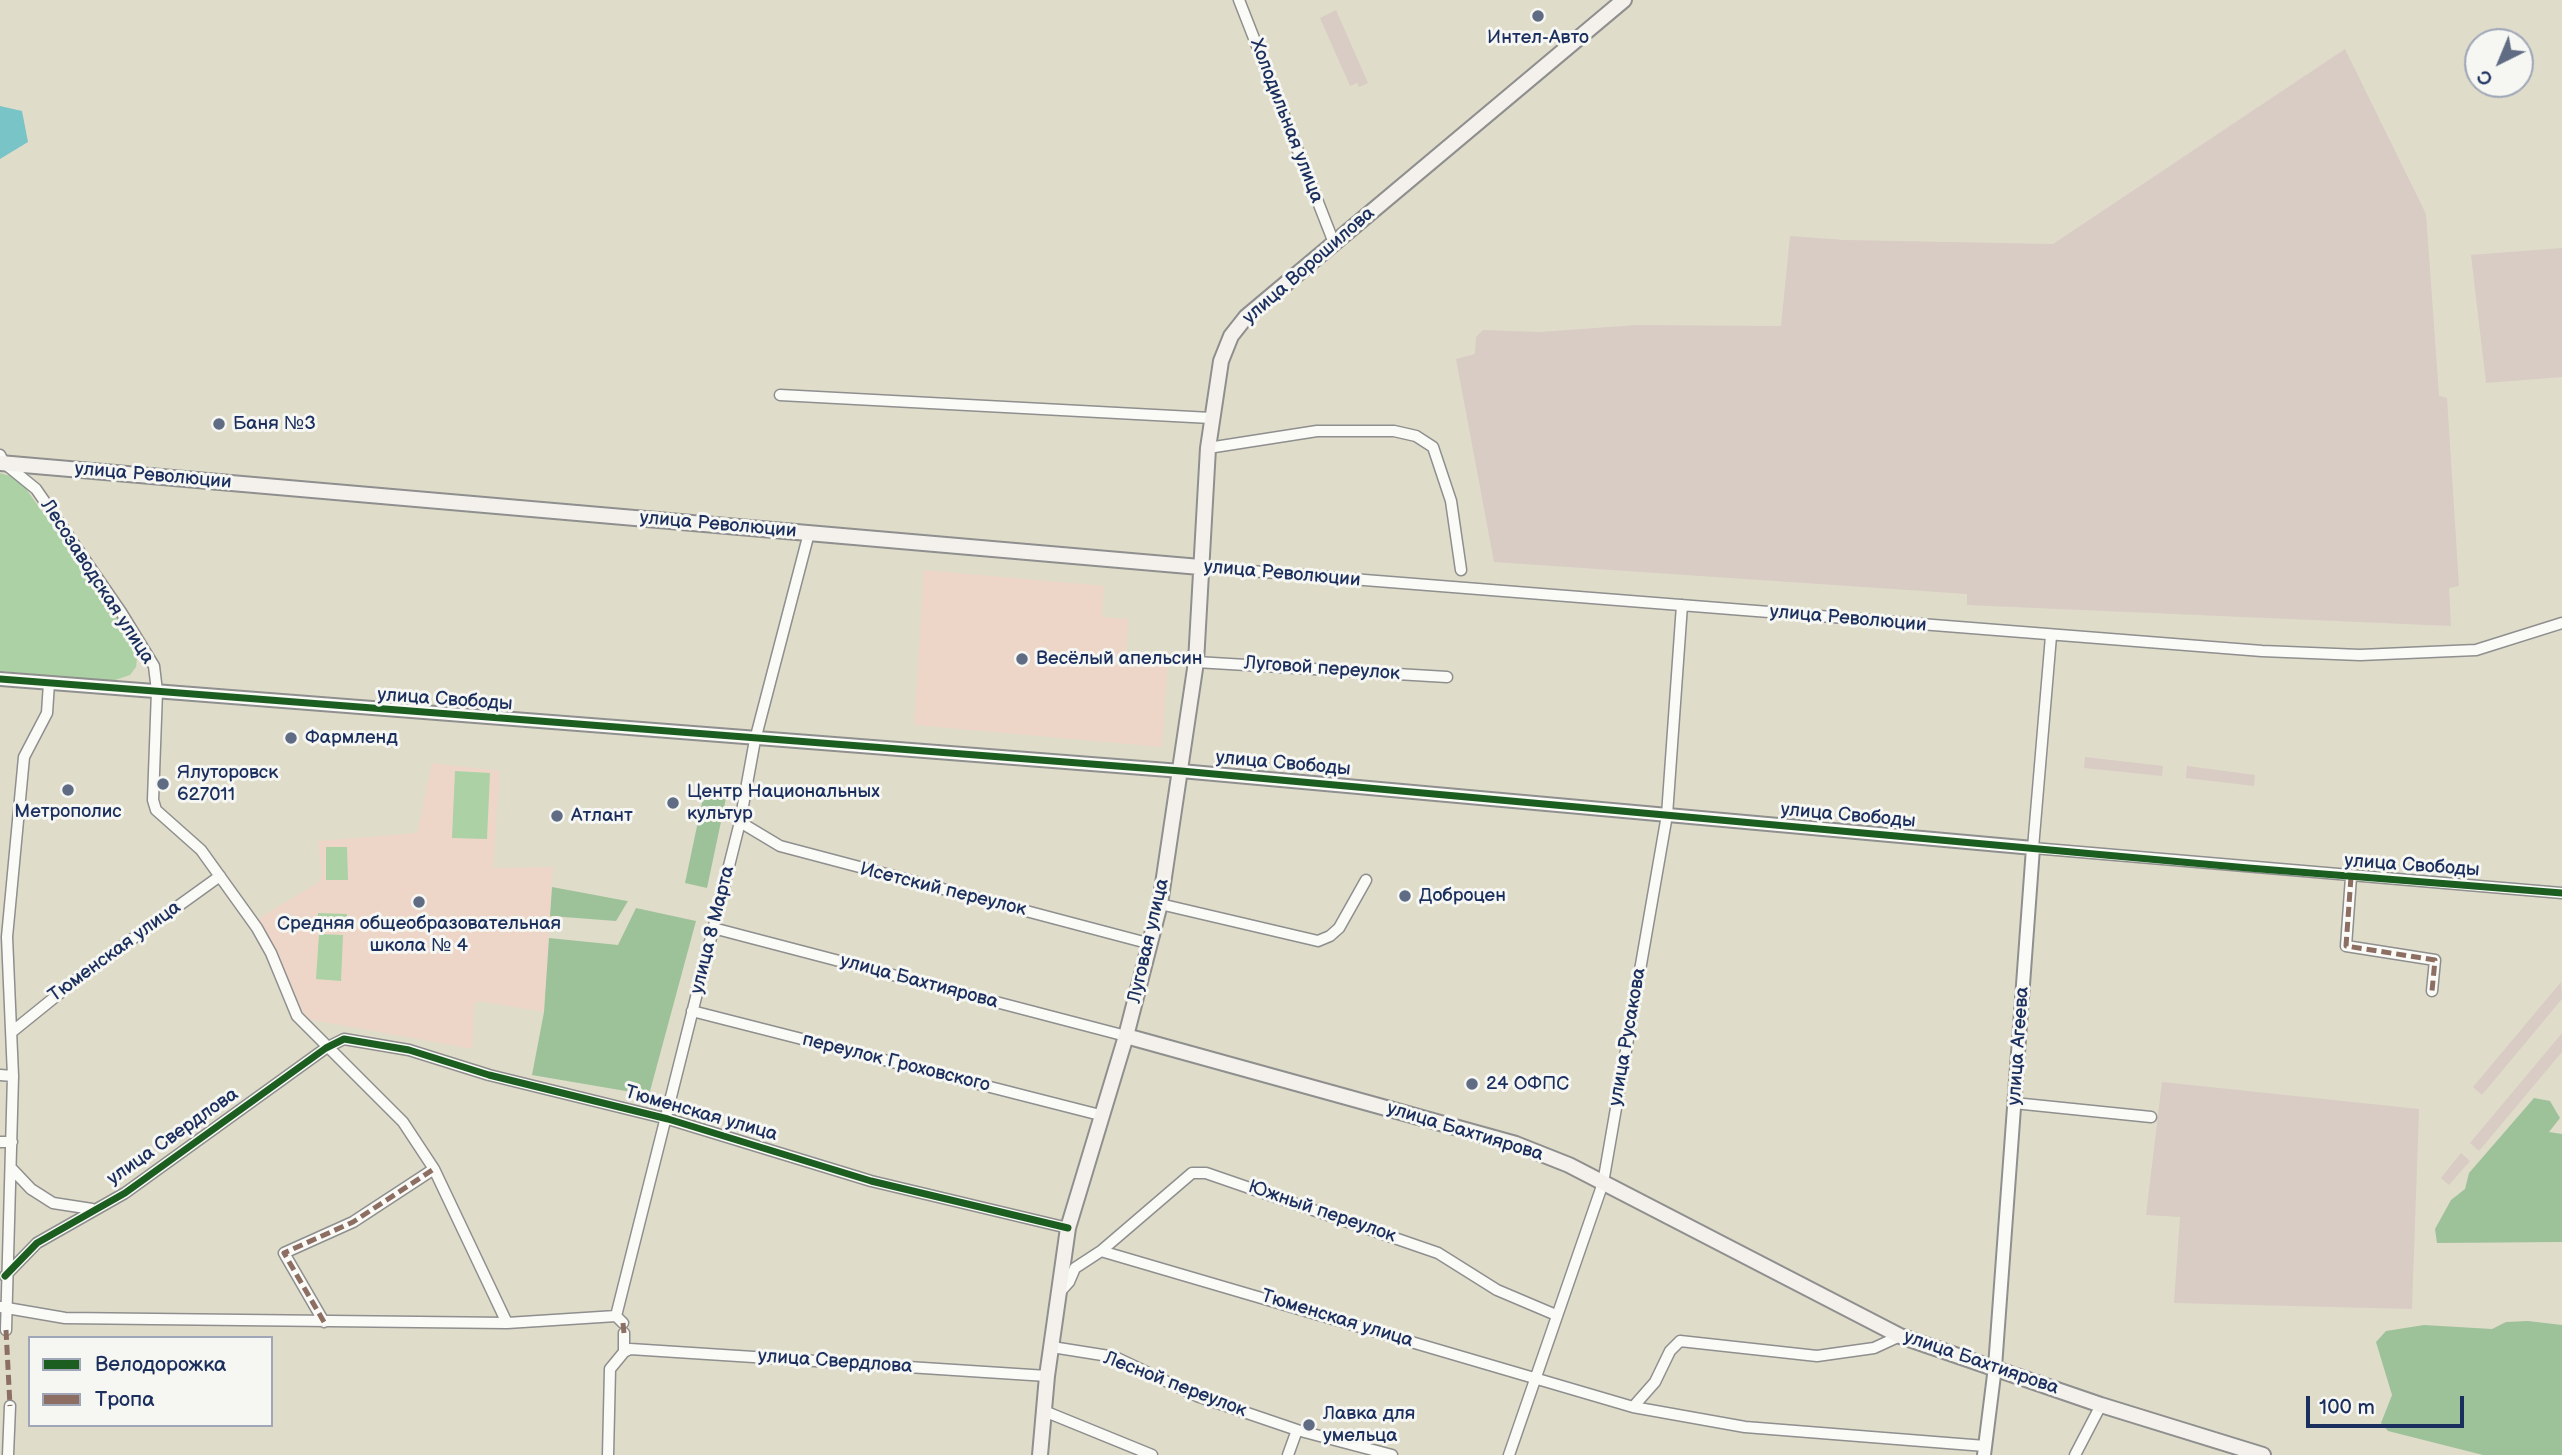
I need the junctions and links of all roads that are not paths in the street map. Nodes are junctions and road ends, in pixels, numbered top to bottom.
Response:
1 (1239, 0) edge
2 (1624, 0) edge
3 (1334, 243) junction
4 (780, 395) dead end
5 (1211, 418) junction
6 (1208, 448) junction
7 (1, 460) edge
8 (809, 533) junction
9 (1200, 567) junction
10 (1461, 570) dead end
11 (1682, 605) junction
12 (2562, 623) edge
13 (2051, 636) junction
14 (1196, 662) junction
15 (1447, 677) dead end
16 (0, 680) edge
17 (49, 683) junction
18 (157, 691) junction
19 (755, 740) junction
20 (1181, 771) junction
21 (1667, 815) junction
22 (740, 822) junction
23 (2033, 848) junction
24 (219, 876) junction
25 (2351, 877) junction
26 (1366, 880) dead end
27 (2562, 893) edge
28 (1160, 904) junction
29 (713, 928) junction
30 (1151, 944) junction
31 (2432, 991) dead end
32 (692, 1011) junction
33 (13, 1031) junction
34 (1126, 1036) junction
35 (326, 1048) junction
36 (0, 1075) edge
37 (13, 1076) junction
38 (2014, 1104) junction
39 (1100, 1115) junction
40 (2151, 1117) dead end
41 (668, 1119) junction
42 (0, 1142) edge
43 (12, 1142) junction
44 (434, 1168) junction
45 (12, 1169) junction
46 (1603, 1183) junction
47 (93, 1209) junction
48 (1068, 1228) junction
49 (1101, 1251) junction
50 (5, 1276) junction
51 (1057, 1296) junction
52 (3, 1307) edge
53 (1556, 1315) junction
54 (324, 1322) junction
55 (507, 1323) junction
56 (621, 1324) junction
57 (6, 1330) dead end
58 (1900, 1336) junction
59 (1052, 1347) junction
60 (624, 1352) junction
61 (1995, 1367) junction
62 (1047, 1376) junction
63 (1535, 1378) junction
64 (2101, 1405) junction
65 (10, 1406) dead end
66 (1633, 1407) junction
67 (1044, 1411) junction
68 (1297, 1430) junction
69 (1984, 1450) edge
70 (8, 1455) edge
71 (608, 1455) edge
72 (1040, 1455) edge
73 (1152, 1455) edge
74 (1289, 1455) edge
75 (1392, 1455) edge
76 (1509, 1455) edge
77 (2075, 1455) edge
78 (2263, 1455) edge

1 - 3 street, Холодильная улица
2 - 3 main road, улица Ворошилова
3 - 5 main road, улица Ворошилова
4 - 5 street
5 - 6 main road, Луговая улица
6 - 9 main road, Луговая улица
6 - 10 street
7 - 8 main road, улица Революции
7 - 18 street, Лесозаводская улица
8 - 9 main road, улица Революции
8 - 19 street, улица 8 Марта
9 - 11 street, улица Революции
9 - 14 main road, Луговая улица
11 - 13 street, улица Революции
11 - 21 street, улица Русакова
12 - 13 street, улица Революции
13 - 23 street, улица Агеева
14 - 15 street, Луговой переулок
14 - 20 main road, Луговая улица
16 - 17 street, улица Свободы
17 - 18 street, улица Свободы
17 - 33 street
18 - 19 street, улица Свободы
18 - 24 street, Лесозаводская улица
19 - 20 street, улица Свободы
19 - 22 street, улица 8 Марта
20 - 21 street, улица Свободы
20 - 28 main road, Луговая улица
21 - 23 street, улица Свободы
21 - 46 street, улица Русакова
22 - 29 street, улица 8 Марта
22 - 30 street, Исетский переулок
23 - 25 street, улица Свободы
23 - 38 street, улица Агеева
24 - 33 street, Тюменская улица
24 - 35 street, Лесозаводская улица
25 - 27 street, улица Свободы
25 - 31 street
26 - 28 street
28 - 30 main road, Луговая улица
29 - 32 street, улица 8 Марта
29 - 34 street, улица Бахтиярова
30 - 34 main road, Луговая улица
32 - 39 street, переулок Гроховского
32 - 41 street, улица 8 Марта
33 - 37 street
34 - 39 main road, Луговая улица
34 - 46 main road, улица Бахтиярова
35 - 41 street, Тюменская улица
35 - 44 street, Лесозаводская улица
35 - 47 street, улица Свердлова
36 - 37 street
37 - 43 street
38 - 40 street
38 - 61 street, улица Агеева
39 - 48 main road, Луговая улица
41 - 48 street, Тюменская улица
41 - 56 street, улица 8 Марта
42 - 43 street
43 - 45 street
44 - 54 street
44 - 55 street, Лесозаводская улица
45 - 47 street
45 - 50 street
46 - 53 street, улица Русакова
46 - 58 main road, улица Бахтиярова
47 - 50 street, улица Свердлова
48 - 51 main road, Луговая улица
49 - 51 street
49 - 53 street, Южный переулок
49 - 63 street, Тюменская улица
50 - 52 street
51 - 59 main road, Луговая улица
52 - 54 street
52 - 57 street
53 - 63 street, улица Русакова
54 - 55 street
55 - 56 street
56 - 60 street, улица 8 Марта
58 - 61 main road, улица Бахтиярова
58 - 66 street
59 - 62 main road, Луговая улица
59 - 68 street, Лесной переулок
60 - 62 street, улица Свердлова
60 - 71 street, улица 8 Марта
61 - 64 main road, улица Бахтиярова
61 - 69 street, улица Агеева
62 - 67 main road, Луговая улица
63 - 66 street, Тюменская улица
63 - 76 street, улица Русакова
64 - 77 street
64 - 78 main road, улица Бахтиярова
65 - 70 street
66 - 69 street, Тюменская улица
67 - 72 main road, Луговая улица
67 - 73 street
68 - 74 street
68 - 75 street, Лесной переулок

